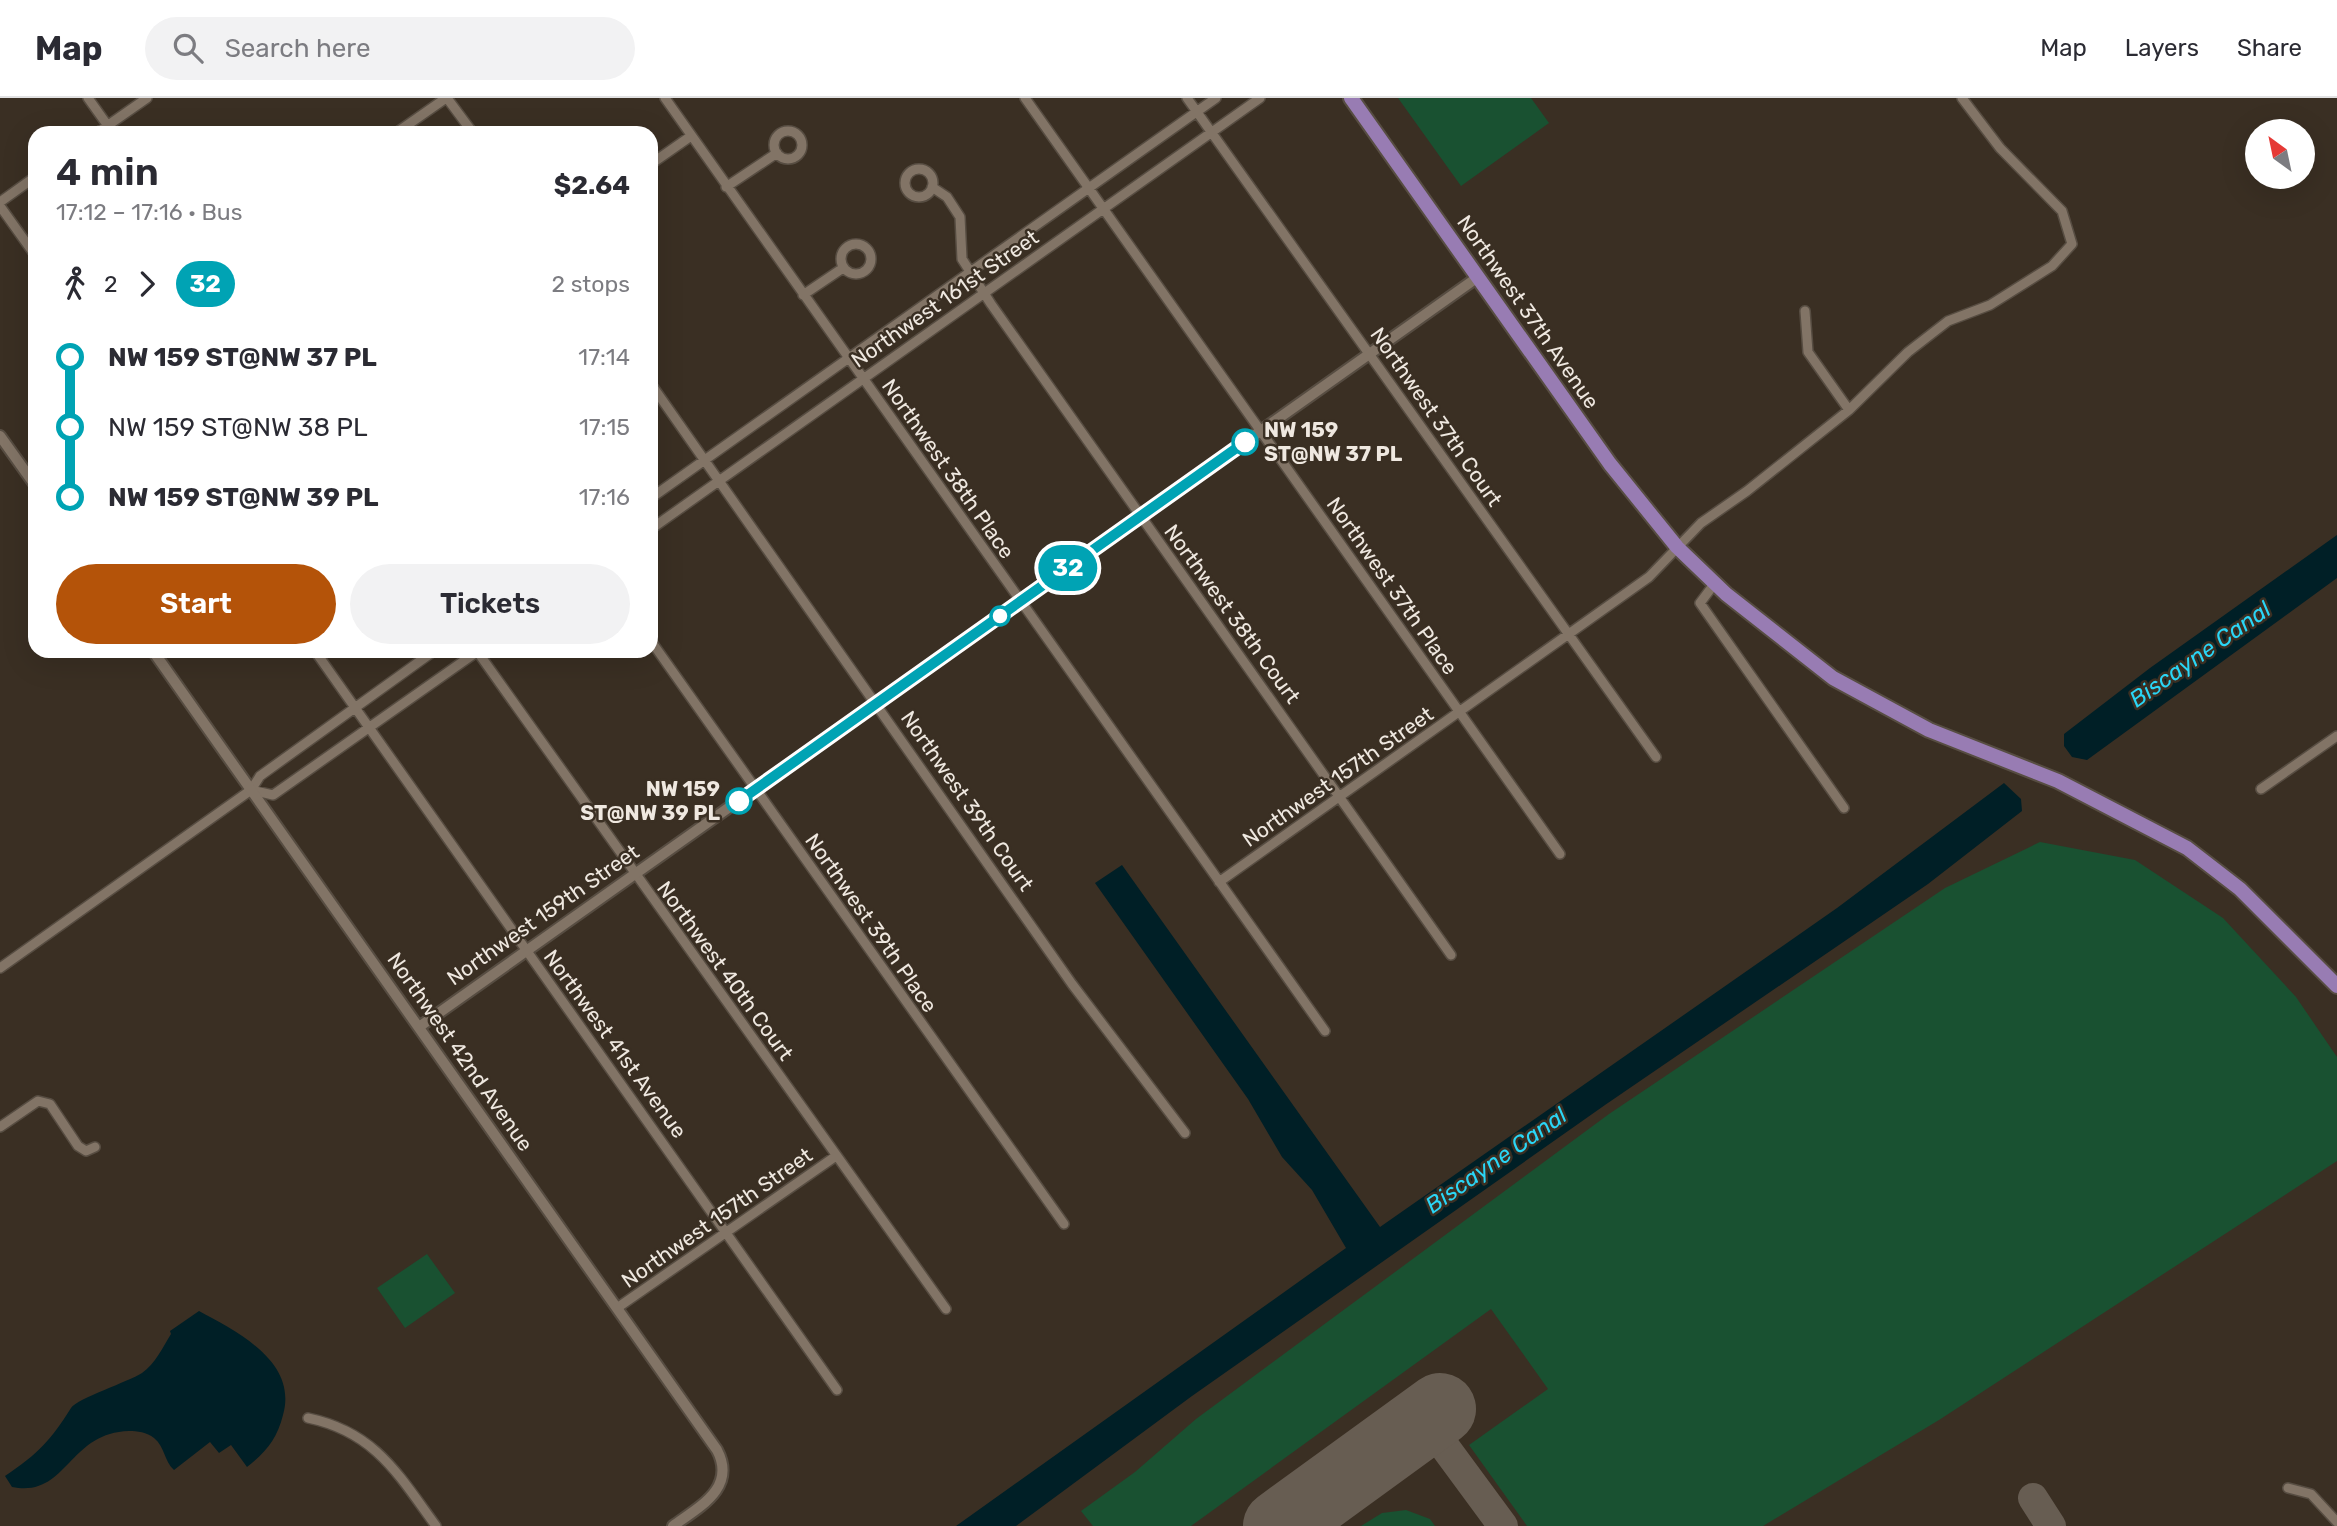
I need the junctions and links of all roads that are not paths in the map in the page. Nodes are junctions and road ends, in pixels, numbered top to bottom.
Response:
1 (88, 98) edge
2 (147, 98) edge
3 (447, 98) edge
4 (664, 98) edge
5 (1025, 98) edge
6 (1187, 98) edge
7 (1216, 98) edge
8 (1260, 98) edge
9 (1351, 98) edge
10 (1962, 98) edge
11 (1197, 111) junction
12 (108, 126) edge
13 (114, 126) edge
14 (406, 126) edge
15 (468, 126) edge
16 (1212, 132) junction
17 (691, 136) junction
18 (777, 153) dead end
19 (658, 159) edge
20 (28, 182) edge
21 (726, 187) junction
22 (932, 187) dead end
23 (1089, 187) junction
24 (0, 204) edge
25 (1104, 208) junction
26 (28, 245) edge
27 (843, 268) dead end
28 (970, 272) junction
29 (1478, 277) junction
30 (984, 293) junction
31 (803, 295) junction
32 (1805, 311) dead end
33 (1370, 354) junction
34 (848, 358) junction
35 (863, 378) junction
36 (658, 394) edge
37 (1849, 410) junction
38 (1261, 431) junction
39 (0, 436) edge
40 (704, 460) junction
41 (28, 475) edge
42 (719, 481) junction
43 (658, 493) edge
44 (1140, 516) junction
45 (658, 524) edge
46 (1676, 547) junction
47 (1715, 583) junction
48 (1020, 602) junction
49 (1568, 634) junction
50 (658, 651) edge
51 (158, 658) edge
52 (320, 658) edge
53 (424, 658) edge
54 (467, 658) edge
55 (482, 658) edge
56 (877, 703) junction
57 (355, 708) junction
58 (1461, 713) junction
59 (369, 728) junction
60 (2337, 736) edge
61 (1656, 757) dead end
62 (755, 789) junction
63 (2261, 789) dead end
64 (251, 790) junction
65 (1341, 797) junction
66 (1844, 808) dead end
67 (1560, 854) dead end
68 (634, 874) junction
69 (1219, 882) junction
70 (526, 950) junction
71 (1451, 955) dead end
72 (0, 968) edge
73 (2337, 986) edge
74 (419, 1027) junction
75 (1325, 1031) dead end
76 (0, 1127) edge
77 (1185, 1133) dead end
78 (95, 1147) dead end
79 (836, 1156) junction
80 (1064, 1224) dead end
81 (726, 1231) junction
82 (617, 1308) junction
83 (946, 1309) dead end
84 (837, 1390) dead end
85 (308, 1418) dead end
86 (2288, 1488) dead end
87 (2337, 1522) edge
88 (436, 1526) edge
89 (673, 1526) edge

1 - 12 street
2 - 13 street
3 - 14 street
3 - 15 street
4 - 17 street, Northwest 38th Place
5 - 23 street, Northwest 37th Place
6 - 11 street, Northwest 37th Court
7 - 11 street, Northwest 161st Street
8 - 16 street, Northwest 161st Street
9 - 29 main road, Northwest 37th Avenue
10 - 37 street, Northwest 157th Street
11 - 16 street, Northwest 37th Court
11 - 23 street, Northwest 161st Street
16 - 25 street, Northwest 161st Street
16 - 33 street, Northwest 37th Court
17 - 19 street
17 - 21 street, Northwest 38th Place
18 - 21 street
20 - 24 street
21 - 31 street, Northwest 38th Place
22 - 28 street, Northwest 38th Court
23 - 25 street, Northwest 37th Place
23 - 28 street, Northwest 161st Street
24 - 26 street
25 - 30 street, Northwest 161st Street
25 - 38 street, Northwest 37th Place
27 - 31 street
28 - 30 street, Northwest 38th Court
28 - 34 street, Northwest 161st Street
29 - 33 street, Northwest 159th Street
29 - 46 main road, Northwest 37th Avenue
30 - 35 street, Northwest 161st Street
30 - 44 street, Northwest 38th Court
31 - 34 street, Northwest 38th Place
32 - 37 street
33 - 38 street, Northwest 159th Street
33 - 49 street, Northwest 37th Court
34 - 35 street, Northwest 38th Place
34 - 40 street, Northwest 161st Street
35 - 42 street, Northwest 161st Street
35 - 48 street, Northwest 38th Place
36 - 40 street, Northwest 39th Court
37 - 46 street, Northwest 157th Street
38 - 44 street, Northwest 159th Street
38 - 58 street, Northwest 37th Place
39 - 41 street
40 - 42 street, Northwest 39th Court
40 - 43 street, Northwest 161st Street
42 - 45 street, Northwest 161st Street
42 - 56 street, Northwest 39th Court
44 - 48 street, Northwest 159th Street
44 - 65 street, Northwest 38th Court
46 - 47 main road, Northwest 37th Avenue
46 - 49 street, Northwest 157th Street
47 - 66 street
47 - 73 main road, Northwest 37th Avenue
48 - 56 street, Northwest 159th Street
48 - 69 street, Northwest 38th Place
49 - 58 street, Northwest 157th Street
49 - 61 street, Northwest 37th Court
50 - 62 street, Northwest 39th Place
51 - 64 street, Northwest 42nd Avenue
52 - 57 street, Northwest 41st Avenue
53 - 57 street
54 - 59 street
55 - 68 street, Northwest 40th Court
56 - 62 street, Northwest 159th Street
56 - 77 street, Northwest 39th Court
57 - 59 street, Northwest 41st Avenue
57 - 64 street
58 - 65 street, Northwest 157th Street
58 - 67 street, Northwest 37th Place
59 - 64 street
59 - 70 street, Northwest 41st Avenue
60 - 63 street
62 - 68 street, Northwest 159th Street
62 - 80 street, Northwest 39th Place
64 - 72 street
64 - 74 street, Northwest 42nd Avenue
65 - 69 street, Northwest 157th Street
65 - 71 street, Northwest 38th Court
68 - 70 street, Northwest 159th Street
68 - 79 street, Northwest 40th Court
69 - 75 street, Northwest 38th Place
70 - 74 street, Northwest 159th Street
70 - 81 street, Northwest 41st Avenue
74 - 82 street, Northwest 42nd Avenue
76 - 78 street
79 - 81 street, Northwest 157th Street
79 - 83 street, Northwest 40th Court
81 - 82 street, Northwest 157th Street
81 - 84 street, Northwest 41st Avenue
82 - 89 street, Northwest 42nd Avenue
85 - 88 street
86 - 87 street

